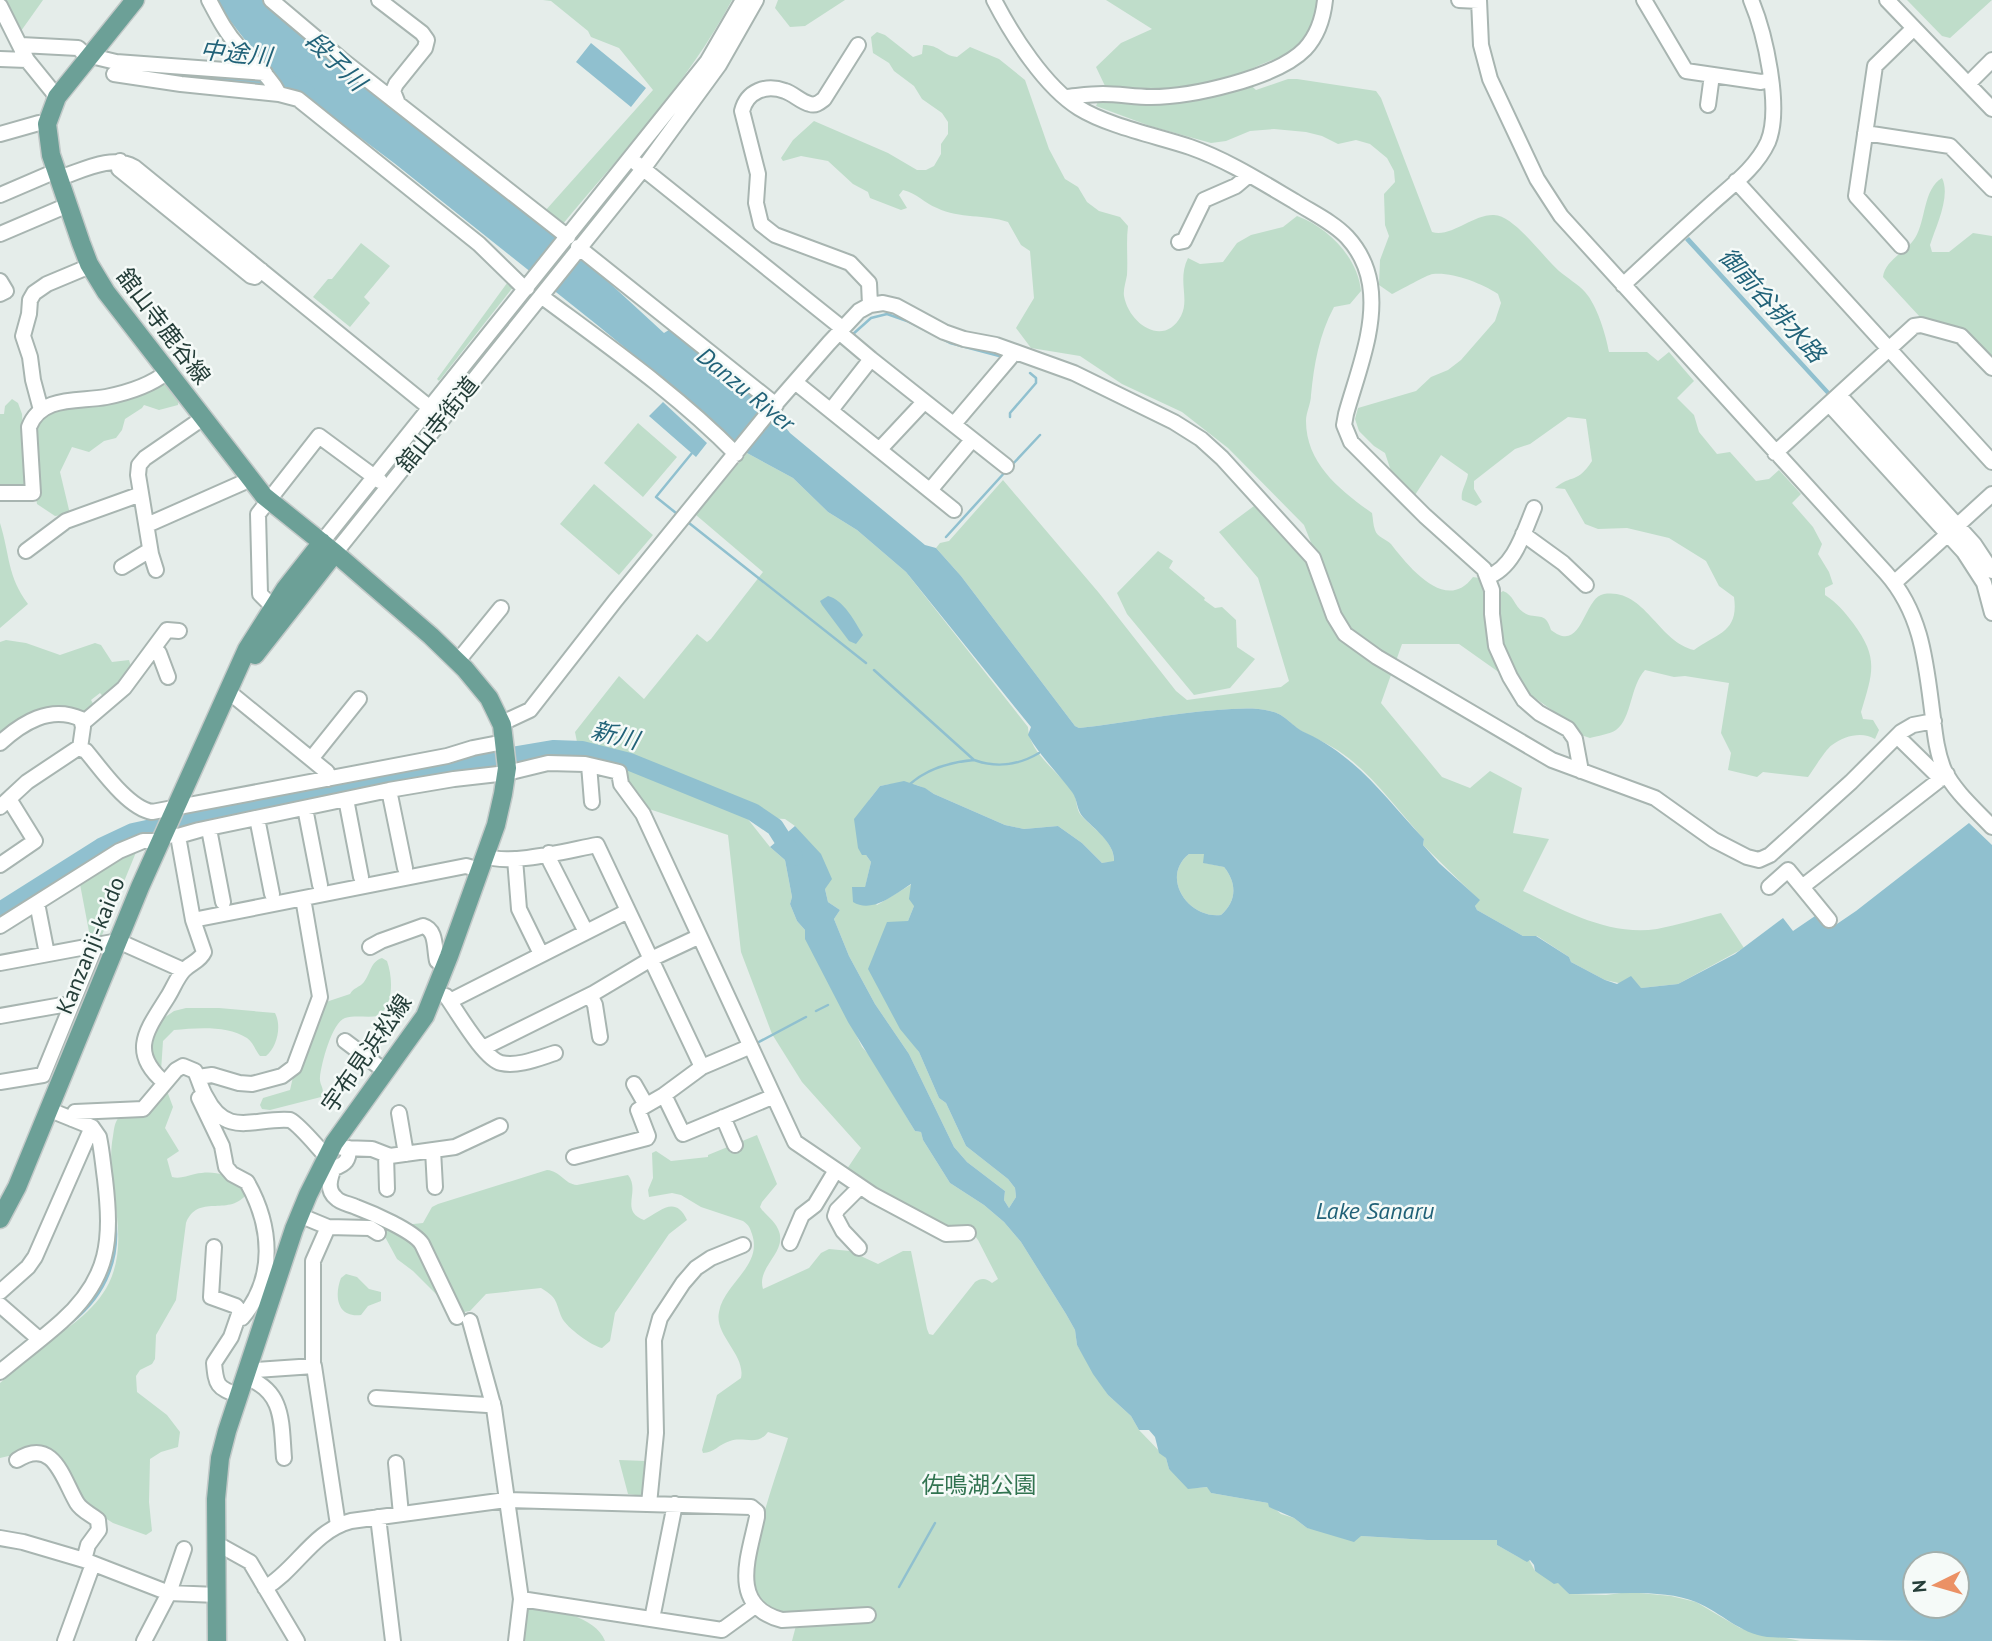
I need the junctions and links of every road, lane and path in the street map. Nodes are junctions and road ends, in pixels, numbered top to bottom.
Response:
1 (135, 0) edge
2 (209, 0) edge
3 (271, 0) edge
4 (379, 0) edge
5 (743, 0) edge
6 (756, 0) edge
7 (994, 0) edge
8 (1325, 0) edge
9 (1458, 0) edge
10 (1644, 0) edge
11 (1751, 0) edge
12 (1887, 0) edge
13 (1479, 1) edge
14 (0, 6) edge
15 (1914, 28) junction
16 (21, 45) junction
17 (858, 46) dead end
18 (0, 59) edge
19 (88, 59) junction
20 (27, 60) junction
21 (1992, 60) edge
22 (114, 74) dead end
23 (1712, 75) junction
24 (1770, 80) junction
25 (272, 82) junction
26 (1968, 84) junction
27 (57, 97) junction
28 (1065, 97) junction
29 (397, 101) junction
30 (1709, 105) dead end
31 (1992, 109) edge
32 (47, 124) junction
33 (1865, 133) junction
34 (0, 134) edge
35 (630, 157) junction
36 (643, 169) junction
37 (57, 174) junction
38 (1249, 175) junction
39 (1736, 181) junction
40 (1992, 188) edge
41 (0, 195) edge
42 (68, 205) junction
43 (0, 234) edge
44 (573, 242) junction
45 (1179, 242) dead end
46 (1901, 246) dead end
47 (90, 266) junction
48 (0, 281) edge
49 (1623, 285) junction
50 (527, 288) junction
51 (0, 294) edge
52 (541, 296) junction
53 (870, 305) junction
54 (845, 335) junction
55 (1889, 349) junction
56 (1010, 358) junction
57 (871, 359) junction
58 (1992, 368) edge
59 (167, 372) junction
60 (795, 382) junction
61 (1834, 399) junction
62 (924, 402) junction
63 (774, 406) junction
64 (429, 407) junction
65 (41, 410) junction
66 (831, 410) junction
67 (442, 417) junction
68 (203, 418) junction
69 (954, 425) junction
70 (972, 440) junction
71 (880, 449) junction
72 (737, 452) junction
73 (1775, 453) junction
74 (1992, 462) edge
75 (1006, 466) dead end
76 (374, 477) junction
77 (249, 478) junction
78 (387, 487) junction
79 (930, 489) junction
80 (0, 493) edge
81 (141, 494) junction
82 (1992, 494) edge
83 (268, 500) junction
84 (1534, 508) dead end
85 (954, 510) dead end
86 (147, 525) junction
87 (1953, 530) junction
88 (1523, 534) junction
89 (328, 548) junction
90 (150, 550) junction
91 (26, 551) dead end
92 (122, 567) dead end
93 (156, 570) dead end
94 (1992, 571) edge
95 (1488, 577) junction
96 (1895, 583) junction
97 (1586, 585) dead end
98 (273, 607) junction
99 (501, 608) dead end
100 (1992, 612) edge
101 (179, 631) dead end
102 (154, 650) junction
103 (457, 662) junction
104 (168, 677) dead end
105 (229, 692) junction
106 (359, 699) dead end
107 (1934, 721) junction
108 (83, 723) junction
109 (502, 723) junction
110 (1896, 736) junction
111 (0, 743) edge
112 (505, 743) junction
113 (80, 748) junction
114 (311, 759) junction
115 (589, 765) junction
116 (507, 771) junction
117 (1581, 771) junction
118 (1944, 776) junction
119 (328, 779) junction
120 (389, 790) junction
121 (346, 799) junction
122 (592, 802) dead end
123 (4, 803) edge
124 (305, 808) junction
125 (176, 810) junction
126 (257, 818) junction
127 (1992, 827) edge
128 (209, 829) junction
129 (167, 837) junction
130 (549, 853) junction
131 (515, 859) junction
132 (482, 863) junction
133 (0, 865) edge
134 (405, 868) dead end
135 (361, 877) dead end
136 (320, 885) dead end
137 (1769, 887) dead end
138 (1802, 887) junction
139 (272, 894) dead end
140 (37, 902) junction
141 (223, 902) dead end
142 (304, 904) dead end
143 (628, 911) junction
144 (193, 920) junction
145 (1829, 920) dead end
146 (0, 926) edge
147 (586, 932) junction
148 (698, 937) junction
149 (118, 941) junction
150 (96, 945) junction
151 (370, 947) dead end
152 (47, 954) junction
153 (541, 954) junction
154 (651, 959) junction
155 (0, 963) edge
156 (446, 965) junction
157 (183, 970) junction
158 (443, 995) junction
159 (590, 995) junction
160 (70, 1008) junction
161 (0, 1016) edge
162 (600, 1037) dead end
163 (345, 1041) dead end
164 (749, 1047) junction
165 (483, 1048) junction
166 (555, 1053) dead end
167 (702, 1067) junction
168 (194, 1072) junction
169 (386, 1072) junction
170 (0, 1082) edge
171 (165, 1083) junction
172 (634, 1084) dead end
173 (664, 1095) junction
174 (772, 1097) junction
175 (646, 1105) junction
176 (50, 1110) junction
177 (399, 1112) dead end
178 (723, 1117) junction
179 (72, 1119) junction
180 (500, 1126) dead end
181 (92, 1127) junction
182 (735, 1144) dead end
183 (337, 1150) junction
184 (433, 1150) junction
185 (406, 1154) junction
186 (386, 1155) junction
187 (574, 1157) dead end
188 (836, 1170) junction
189 (435, 1187) dead end
190 (860, 1187) junction
191 (387, 1188) dead end
192 (299, 1215) junction
193 (0, 1219) edge
194 (328, 1227) junction
195 (378, 1233) dead end
196 (968, 1233) dead end
197 (790, 1243) dead end
198 (214, 1247) dead end
199 (859, 1248) dead end
200 (738, 1251) dead end
201 (0, 1292) edge
202 (0, 1305) edge
203 (239, 1317) junction
204 (39, 1339) junction
205 (313, 1366) junction
206 (0, 1372) edge
207 (246, 1372) junction
208 (238, 1395) junction
209 (376, 1398) dead end
210 (493, 1403) junction
211 (284, 1458) dead end
212 (17, 1460) dead end
213 (396, 1463) dead end
214 (506, 1500) junction
215 (649, 1504) junction
216 (675, 1504) junction
217 (401, 1514) junction
218 (378, 1517) junction
219 (338, 1525) junction
220 (0, 1538) edge
221 (216, 1547) junction
222 (184, 1549) dead end
223 (88, 1562) junction
224 (265, 1587) junction
225 (169, 1593) junction
226 (216, 1595) junction
227 (520, 1599) junction
228 (755, 1606) junction
229 (868, 1615) dead end
230 (652, 1619) junction
231 (65, 1641) edge
232 (144, 1641) edge
233 (217, 1641) edge
234 (297, 1641) edge
235 (393, 1641) edge
236 (516, 1641) edge

1 - 19 main road, 舘山寺鹿谷線
2 - 25 street
3 - 29 street
4 - 29 street
5 - 35 street
6 - 36 street
7 - 28 street
8 - 28 street
9 - 13 street
10 - 23 street
11 - 24 street
12 - 15 street
13 - 49 street
14 - 16 street
15 - 26 street
15 - 33 street
16 - 19 street
16 - 20 street
17 - 53 street
18 - 20 street
19 - 25 street
19 - 27 main road, 舘山寺鹿谷線
20 - 27 street
21 - 26 street
22 - 25 street
23 - 24 street
23 - 30 street
24 - 39 street
25 - 50 street
26 - 31 street
27 - 32 main road, 舘山寺鹿谷線
28 - 38 street
29 - 44 street
32 - 34 street
32 - 37 main road, 舘山寺鹿谷線
33 - 40 street
33 - 46 street
35 - 36 street
35 - 44 street
36 - 44 street
36 - 54 street
37 - 41 street
37 - 42 main road, 舘山寺鹿谷線
37 - 64 street
38 - 45 street
38 - 95 street
39 - 49 street
39 - 55 street
42 - 43 street
42 - 47 main road, 舘山寺鹿谷線
44 - 50 street, 舘山寺街道
44 - 52 street, 舘山寺街道
44 - 63 street
47 - 59 main road, 舘山寺鹿谷線
47 - 65 street
48 - 51 street
49 - 73 street
50 - 64 street, 舘山寺街道
52 - 67 street, 舘山寺街道
52 - 72 street
53 - 54 street
53 - 56 street
54 - 57 street
54 - 60 street
55 - 58 street
55 - 61 street
55 - 74 street
56 - 69 street
56 - 117 street
57 - 62 street
57 - 66 street
59 - 65 street
59 - 68 main road, 舘山寺鹿谷線
60 - 63 street
60 - 66 street
61 - 73 street
61 - 87 street
62 - 69 street
62 - 71 street
63 - 72 street
64 - 67 street
64 - 76 street, 舘山寺街道
65 - 80 street
66 - 71 street
67 - 78 street, 舘山寺街道
68 - 77 main road, 舘山寺鹿谷線
68 - 81 street
69 - 70 street
70 - 75 street
70 - 79 street
71 - 79 street
72 - 109 street
73 - 96 street
76 - 78 street
76 - 83 street
76 - 89 street, 舘山寺街道
77 - 83 main road, 舘山寺鹿谷線
77 - 86 street
78 - 89 street, 舘山寺街道
79 - 85 street
81 - 86 street
81 - 91 street
82 - 87 street
83 - 89 main road, 舘山寺鹿谷線
83 - 98 street
84 - 88 street
86 - 90 street
87 - 94 street
87 - 96 street
87 - 100 street
88 - 95 street
88 - 97 street
89 - 98 main road, Kanzanji-kaido
89 - 103 main road, 宇布見浜松線
89 - 105 main road, Kanzanji-kaido
90 - 92 street
90 - 93 street
95 - 117 street
96 - 107 street
98 - 105 main road, Kanzanji-kaido
99 - 103 street
101 - 102 street
102 - 104 street
102 - 108 street
103 - 109 main road, 宇布見浜松線
105 - 114 street
105 - 125 main road, Kanzanji-kaido
106 - 114 street
107 - 110 street
107 - 118 street
108 - 111 street
108 - 113 street
109 - 112 main road, 宇布見浜松線
110 - 117 street
110 - 118 street
112 - 116 main road, 宇布見浜松線
112 - 119 street
113 - 123 street
113 - 125 street
114 - 119 street
115 - 116 street
115 - 122 street
115 - 148 street
116 - 120 street
116 - 132 main road, 宇布見浜松線
118 - 127 street
118 - 138 street
119 - 125 street
120 - 121 street
120 - 134 street
121 - 124 street
121 - 135 street
123 - 133 street
124 - 126 street
124 - 136 street
125 - 129 main road, Kanzanji-kaido
126 - 128 street
126 - 139 street
128 - 129 street
128 - 141 street
129 - 140 street
129 - 144 street
129 - 149 main road, Kanzanji-kaido
130 - 131 street
130 - 143 street
130 - 147 street
131 - 132 street
131 - 153 street
132 - 144 street
132 - 156 main road, 宇布見浜松線
137 - 138 street
138 - 145 street
140 - 146 street
140 - 152 street
142 - 168 street
143 - 147 street
143 - 154 street
144 - 157 street
147 - 153 street
148 - 154 street
148 - 164 street
149 - 150 street
149 - 157 street
149 - 176 main road, Kanzanji-kaido
150 - 152 street
150 - 160 street
151 - 156 street
152 - 155 street
153 - 158 street
154 - 159 street
154 - 167 street
156 - 158 main road, 宇布見浜松線
157 - 171 street
158 - 165 street
158 - 169 main road, 宇布見浜松線
159 - 162 street
159 - 165 street
160 - 161 street
160 - 170 street
163 - 169 street
164 - 167 street
164 - 174 street
165 - 166 street
167 - 173 street
168 - 171 street
168 - 183 street
168 - 203 street
169 - 183 main road, 宇布見浜松線
171 - 179 street
172 - 175 street
173 - 175 street
173 - 178 street
174 - 178 street
174 - 188 street
175 - 187 street
176 - 179 street
176 - 193 main road, Kanzanji-kaido
177 - 185 street
178 - 182 street
179 - 181 street
180 - 184 street
181 - 201 street
181 - 204 street
183 - 186 street
183 - 192 main road, 宇布見浜松線
183 - 210 street
184 - 185 street
184 - 189 street
185 - 186 street
186 - 191 street
188 - 190 street
188 - 197 street
190 - 196 street
190 - 199 street
192 - 194 street
192 - 207 main road, 宇布見浜松線
194 - 195 street
194 - 205 street
198 - 203 street
200 - 215 street
202 - 204 street
203 - 208 street
204 - 206 street
205 - 207 street
205 - 219 street
207 - 208 main road, 宇布見浜松線
207 - 211 street
208 - 221 main road, 宇布見浜松線
209 - 210 street
210 - 214 street
212 - 223 street
213 - 217 street
214 - 215 street
214 - 217 street
214 - 227 street
215 - 216 street
216 - 228 street
216 - 230 street
217 - 218 street
218 - 219 street
218 - 235 street
219 - 224 street
220 - 223 street
221 - 224 street
221 - 226 main road, 宇布見浜松線
222 - 225 street
223 - 225 street
223 - 231 street
224 - 234 street
225 - 226 street
225 - 232 street
226 - 233 main road, 宇布見浜松線
227 - 230 street
227 - 236 street
228 - 229 street
228 - 230 street

